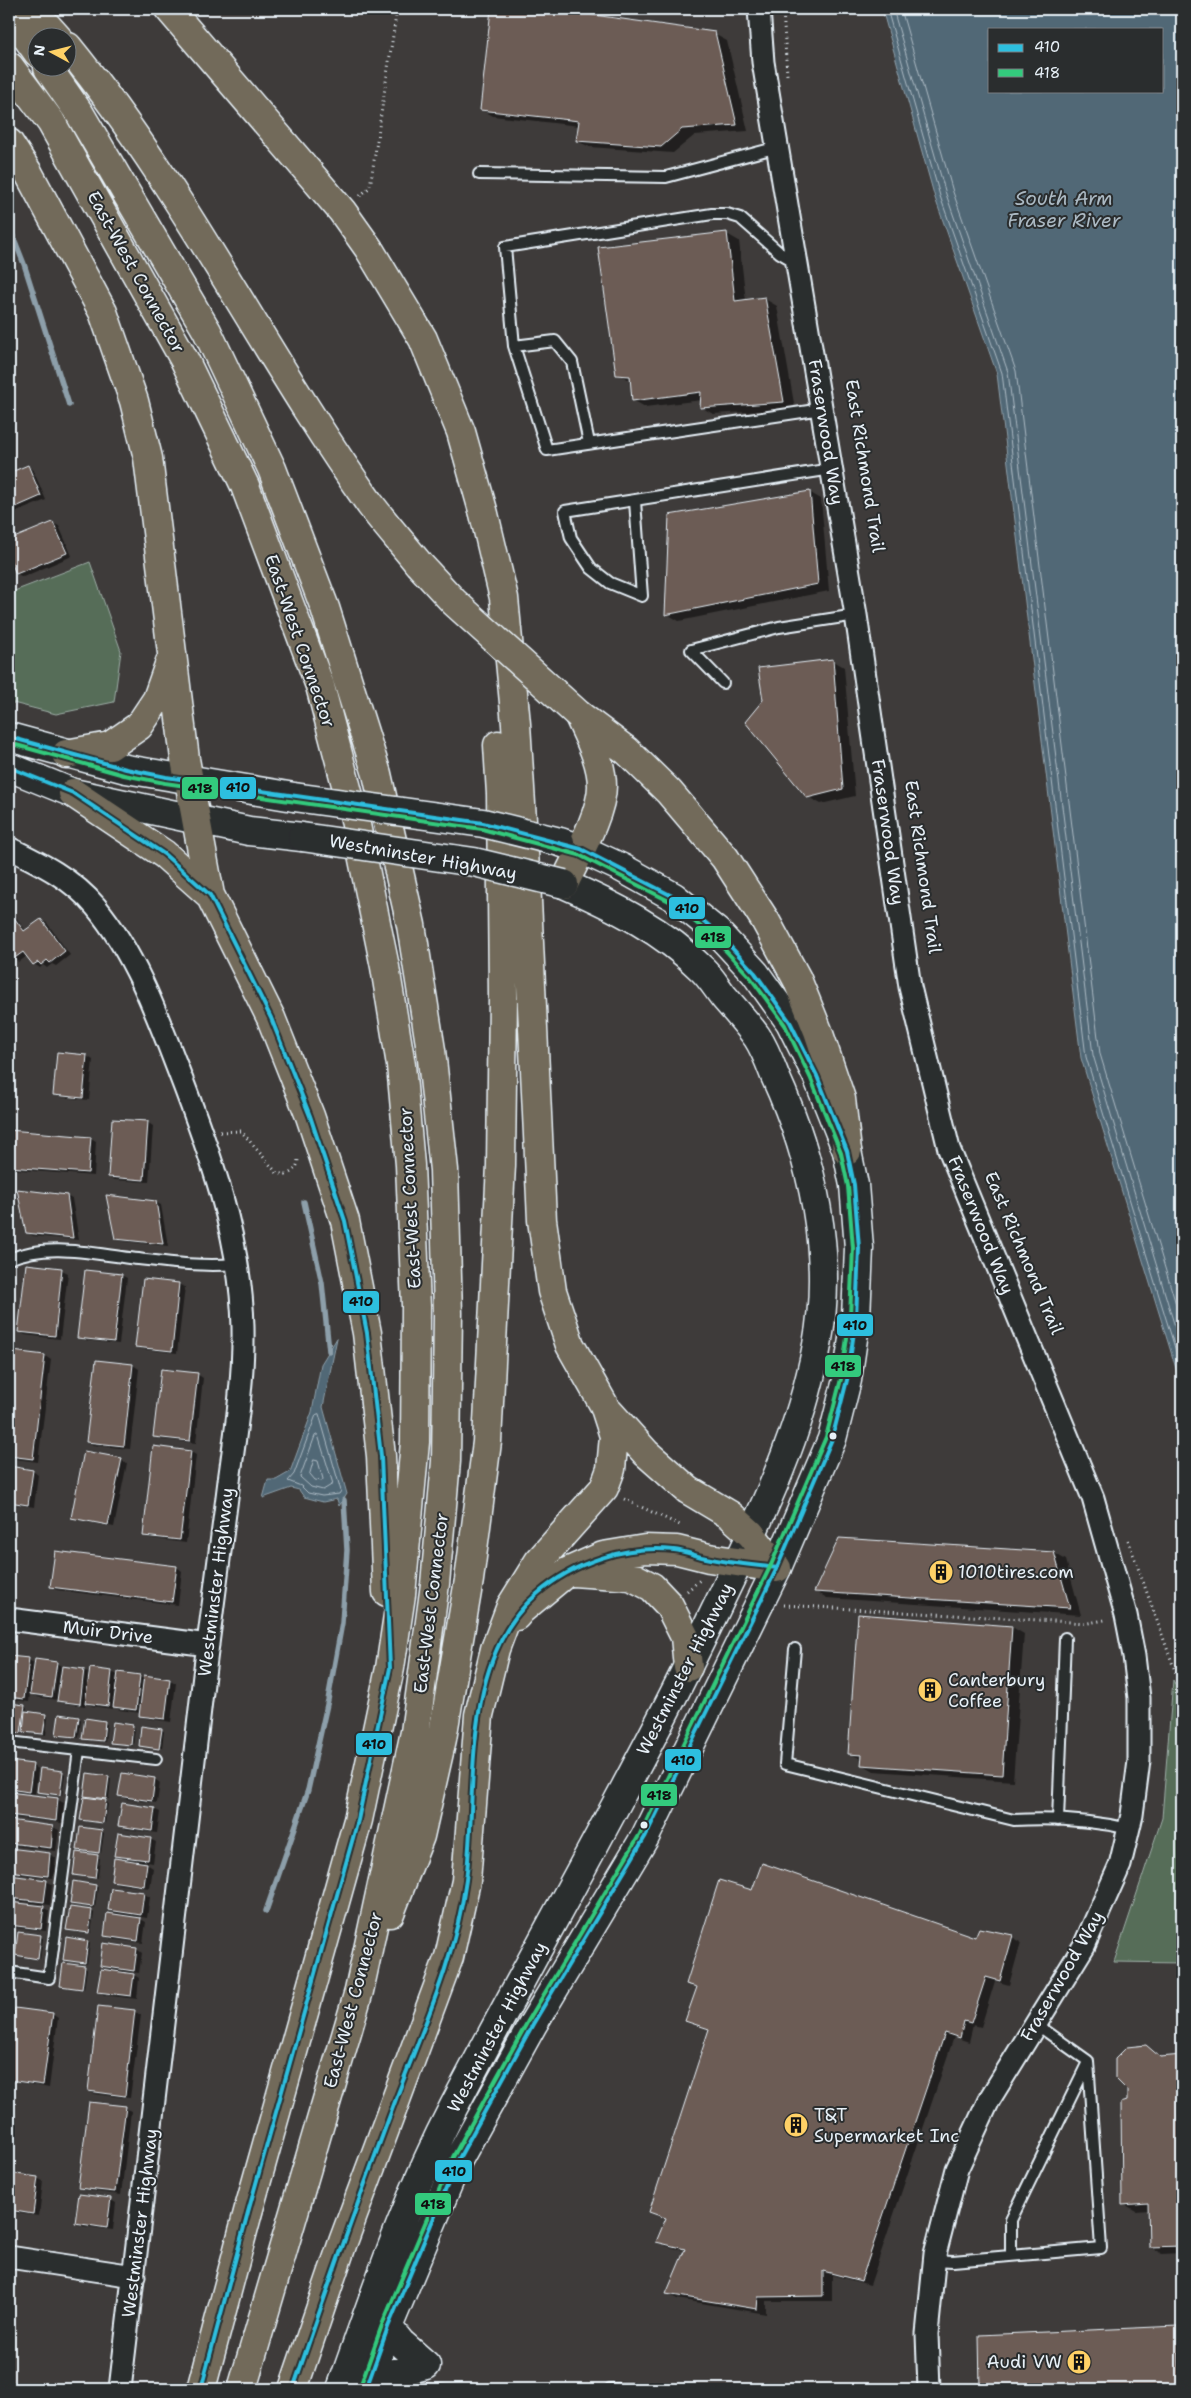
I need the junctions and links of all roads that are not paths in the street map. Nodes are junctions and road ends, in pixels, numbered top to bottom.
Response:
1 (32, 9) edge
2 (169, 9) edge
3 (759, 9) edge
4 (9, 13) edge
5 (49, 28) edge
6 (28, 39) edge
7 (78, 61) edge
8 (9, 66) edge
9 (55, 78) edge
10 (9, 143) edge
11 (778, 147) junction
12 (478, 174) dead end
13 (798, 263) junction
14 (514, 346) junction
15 (822, 409) junction
16 (589, 443) junction
17 (832, 469) junction
18 (635, 501) junction
19 (484, 514) junction
20 (856, 614) junction
21 (172, 653) junction
22 (723, 683) dead end
23 (578, 715) junction
24 (9, 737) edge
25 (66, 754) junction
26 (9, 767) edge
27 (190, 781) junction
28 (73, 793) junction
29 (197, 819) junction
30 (570, 845) junction
31 (9, 848) edge
32 (564, 884) junction
33 (210, 895) junction
34 (847, 1151) junction
35 (9, 1260) edge
36 (235, 1264) junction
37 (604, 1405) junction
38 (752, 1534) junction
39 (738, 1563) junction
40 (776, 1568) junction
41 (567, 1572) junction
42 (9, 1619) edge
43 (1065, 1638) dead end
44 (208, 1645) junction
45 (495, 1649) junction
46 (795, 1649) dead end
47 (688, 1667) junction
48 (390, 1668) junction
49 (9, 1742) edge
50 (79, 1750) junction
51 (156, 1758) dead end
52 (1058, 1820) junction
53 (1128, 1829) junction
54 (9, 1972) edge
55 (360, 1991) junction
56 (1036, 2024) junction
57 (1088, 2061) junction
58 (1011, 2256) junction
59 (9, 2257) edge
60 (934, 2260) junction
61 (134, 2276) junction
62 (388, 2326) junction
63 (358, 2388) edge
64 (120, 2389) edge
65 (201, 2389) edge
66 (242, 2389) edge
67 (293, 2389) edge
68 (610, 2389) edge
69 (665, 2389) edge
70 (929, 2389) edge

1 - 5 highway
2 - 19 highway
3 - 11 street, Fraserwood Way
4 - 6 highway
7 - 23 highway, bridge
8 - 48 highway, East-West Connector
9 - 55 highway, East-West Connector
10 - 21 highway
11 - 12 lane
11 - 13 street, Fraserwood Way
13 - 14 lane
13 - 15 street, Fraserwood Way
14 - 16 lane
14 - 16 lane
15 - 16 lane
15 - 17 street, Fraserwood Way
17 - 18 lane
17 - 20 street, Fraserwood Way
18 - 18 lane
19 - 37 highway
19 - 55 highway
20 - 22 lane
20 - 53 street, Fraserwood Way
21 - 25 highway
21 - 27 highway
23 - 30 highway
23 - 34 highway
24 - 25 main road, Westminster Highway
25 - 27 main road, Westminster Highway
26 - 28 main road, Westminster Highway
27 - 29 highway
27 - 30 main road, Westminster Highway, bridge
28 - 29 main road, Westminster Highway
28 - 33 highway
29 - 32 main road, Westminster Highway, bridge
29 - 33 highway
30 - 32 highway
30 - 34 main road, Westminster Highway
31 - 36 street, Westminster Highway
32 - 38 main road, Westminster Highway
33 - 48 highway
34 - 40 main road, Westminster Highway
35 - 36 lane
36 - 44 street, Westminster Highway
37 - 38 highway
37 - 45 highway
38 - 39 main road, Westminster Highway
38 - 40 highway
39 - 40 highway
39 - 41 highway
39 - 47 main road, Westminster Highway
40 - 62 main road, Westminster Highway
41 - 45 highway
41 - 47 highway
42 - 44 street, Muir Drive
43 - 52 lane
44 - 61 street, Westminster Highway
45 - 67 highway
46 - 52 lane
47 - 63 main road, Westminster Highway
48 - 65 highway, East-West Connector
49 - 50 lane
50 - 51 lane
50 - 54 lane
52 - 53 lane
53 - 56 street, Fraserwood Way
55 - 66 highway, East-West Connector
56 - 57 lane
56 - 60 street, Fraserwood Way
57 - 58 lane
57 - 58 lane
58 - 60 lane
59 - 61 street
60 - 70 street, Fraserwood Way
61 - 64 street, Westminster Highway
62 - 63 main road, Westminster Highway
62 - 63 main road
68 - 69 lane

